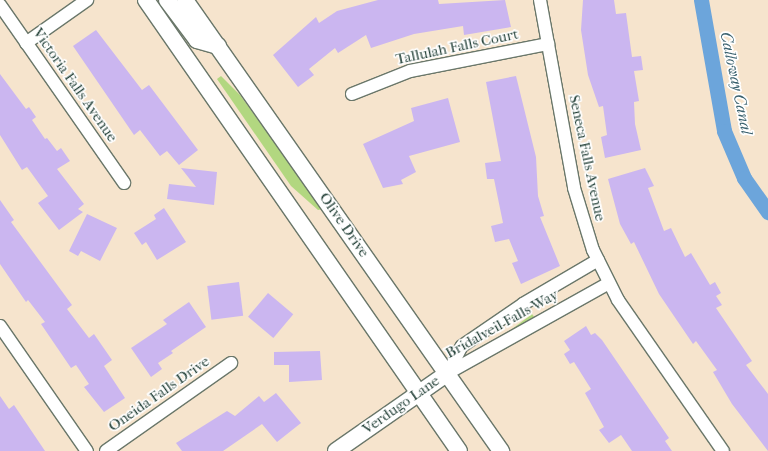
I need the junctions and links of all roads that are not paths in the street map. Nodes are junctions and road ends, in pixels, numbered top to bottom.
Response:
1 (87, 0) edge
2 (146, 0) edge
3 (167, 0) edge
4 (185, 0) edge
5 (540, 0) edge
6 (0, 5) edge
7 (26, 43) junction
8 (548, 44) junction
9 (218, 46) junction
10 (352, 94) dead end
11 (124, 183) dead end
12 (598, 260) junction
13 (609, 283) junction
14 (0, 326) edge
15 (231, 364) dead end
16 (448, 373) junction
17 (418, 392) junction
18 (87, 451) edge
19 (106, 451) edge
20 (336, 451) edge
21 (459, 451) edge
22 (502, 451) edge
23 (723, 451) edge

1 - 7 street
2 - 17 main road
3 - 9 main road
4 - 9 main road, Olive Drive
5 - 8 street, Seneca Falls Avenue
6 - 7 street, Victoria Falls Avenue
7 - 11 street, Victoria Falls Avenue
8 - 10 street, Tallulah Falls Court
8 - 12 street, Seneca Falls Avenue
9 - 16 main road, Olive Drive
12 - 13 street, Seneca Falls Avenue
12 - 16 street, Bridalveil Falls Way
13 - 16 street, Bridalveil Falls Way
13 - 23 street, Seneca Falls Avenue
14 - 18 street
15 - 19 street, Oneida Falls Drive
16 - 17 main road, Verdugo Lane
16 - 22 main road, Olive Drive
17 - 20 main road, Verdugo Lane
17 - 21 main road

